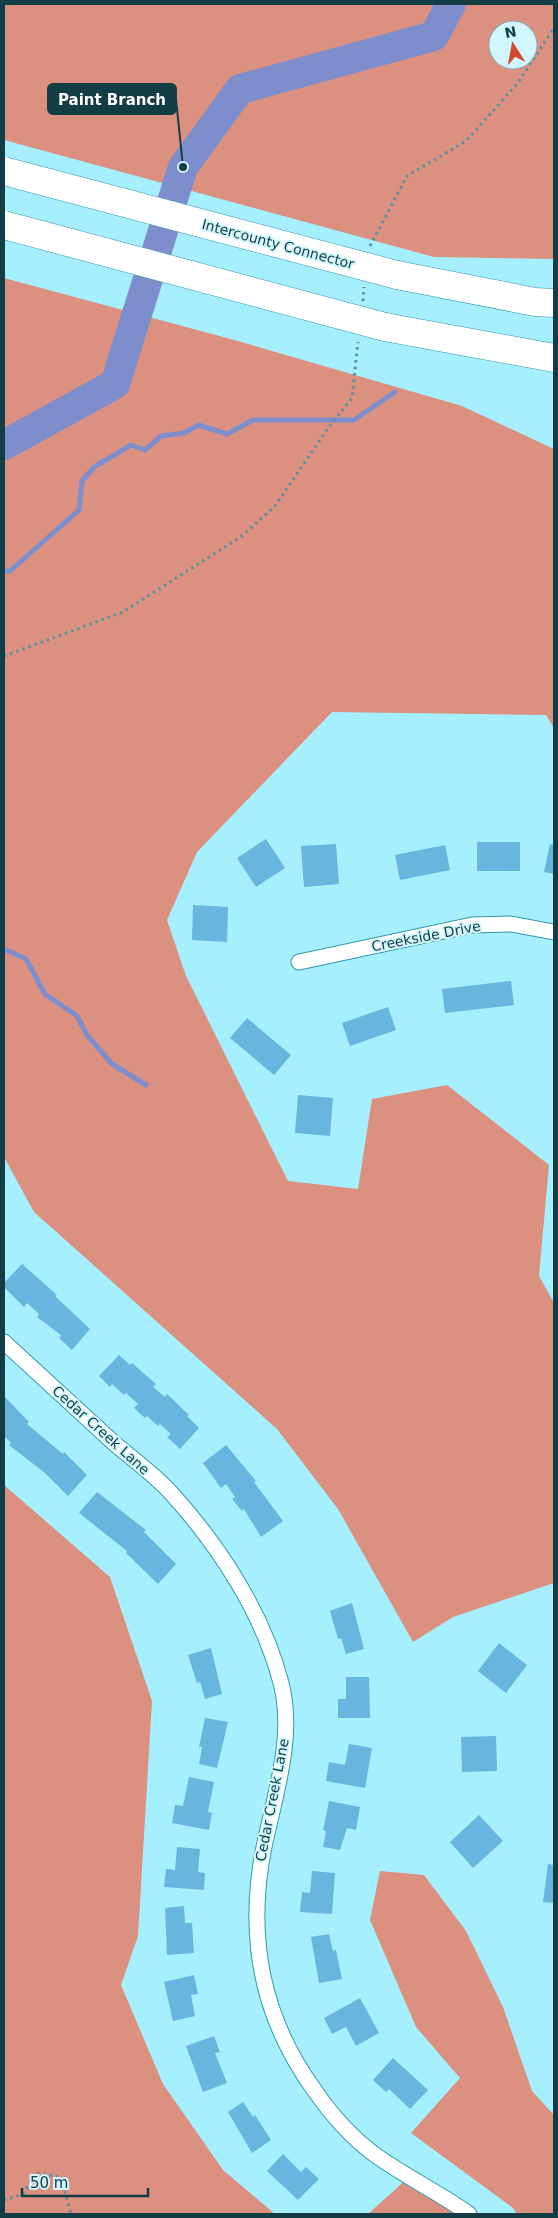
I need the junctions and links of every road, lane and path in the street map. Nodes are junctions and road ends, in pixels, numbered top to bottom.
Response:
1 (554, 28) edge
2 (4, 171) edge
3 (4, 225) edge
4 (369, 250) dead end
5 (365, 279) dead end
6 (554, 303) edge
7 (362, 309) dead end
8 (358, 338) dead end
9 (554, 358) edge
10 (4, 656) edge
11 (554, 932) edge
12 (299, 962) dead end
13 (4, 1342) edge
14 (4, 2200) edge
15 (71, 2214) edge
16 (469, 2214) edge

1 - 4 path
2 - 6 highway, Intercounty Connector, bridge
3 - 9 highway, bridge
5 - 7 path
8 - 10 path
11 - 12 street, Creekside Drive
13 - 16 street, Cedar Creek Lane
14 - 15 path

